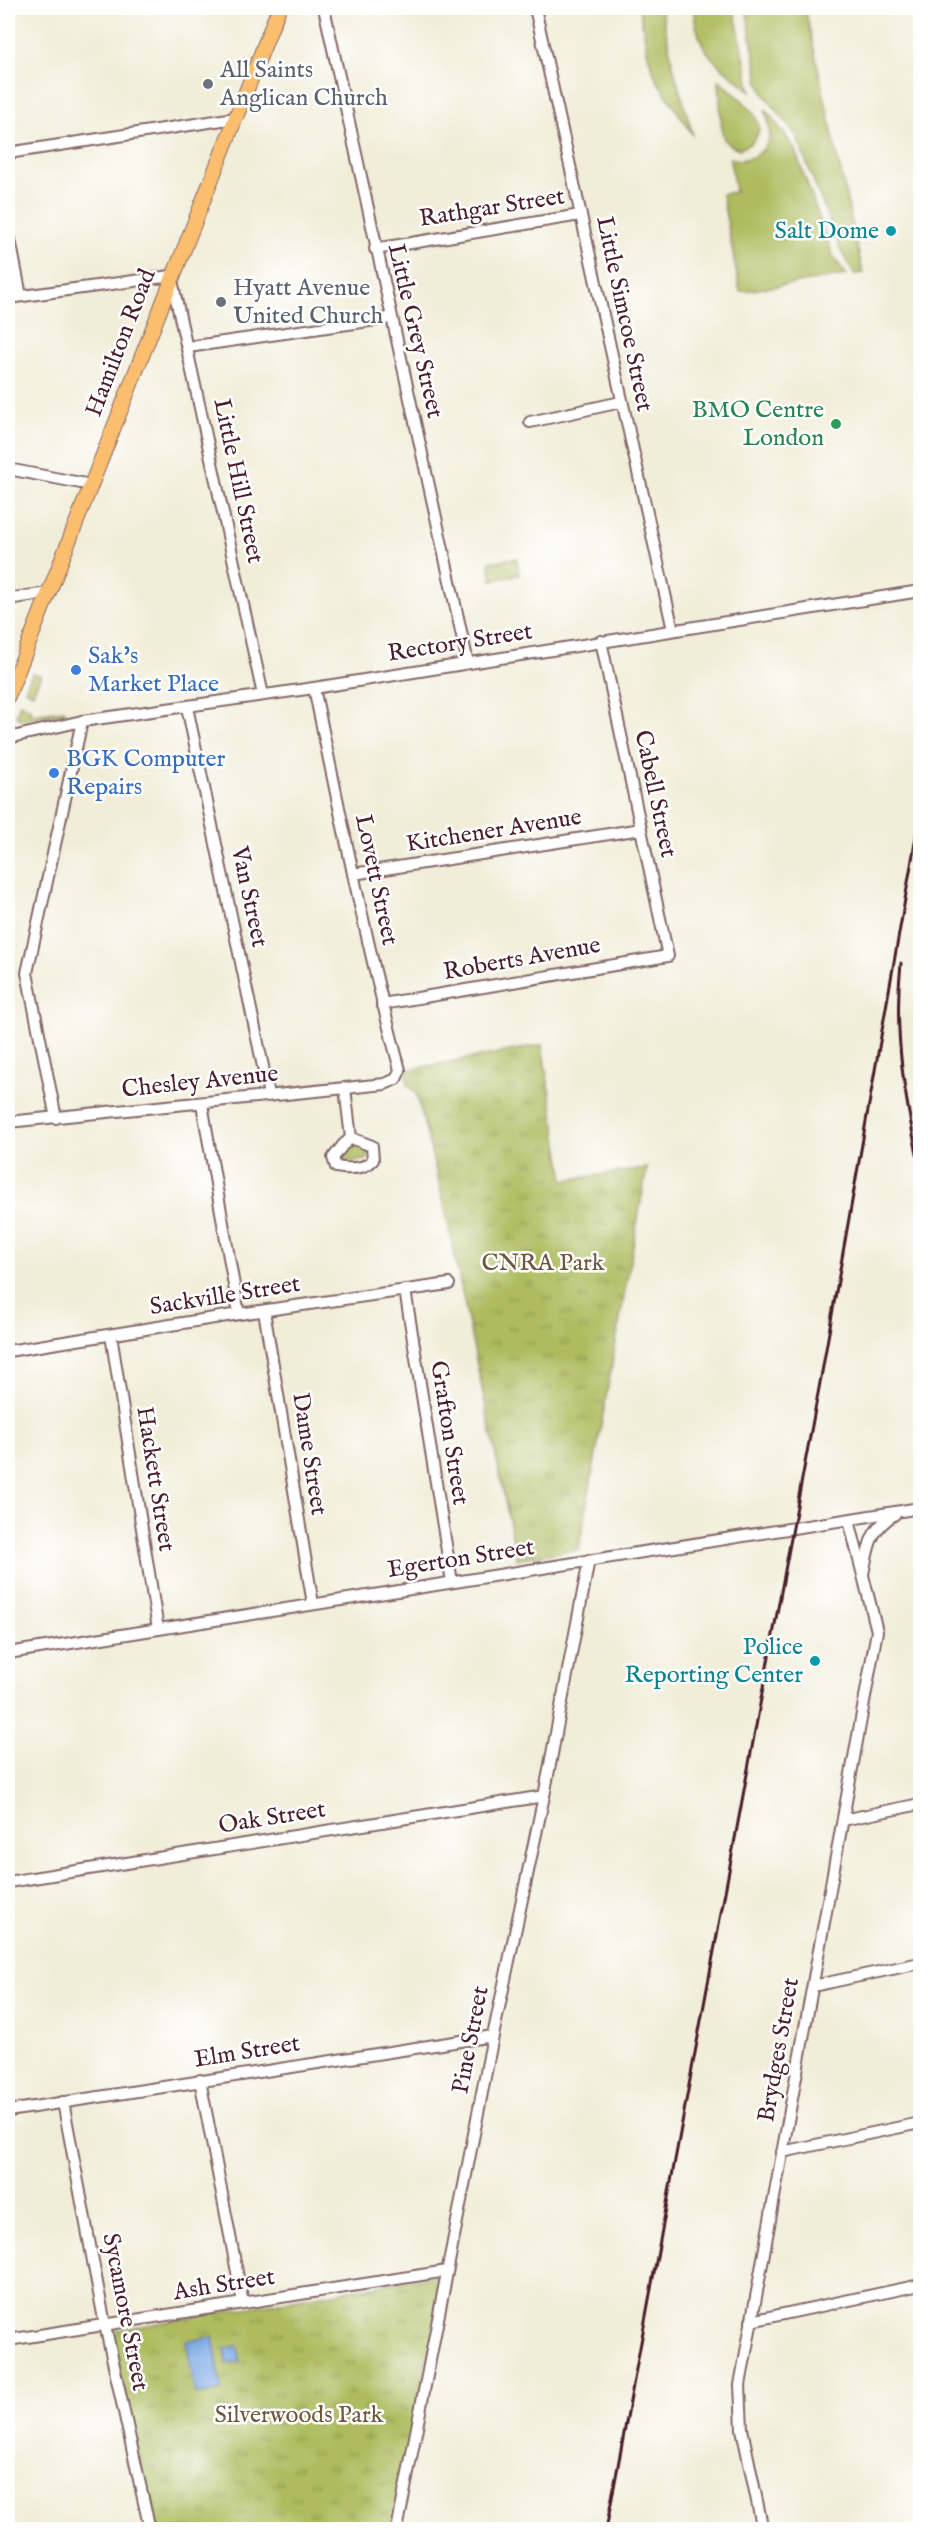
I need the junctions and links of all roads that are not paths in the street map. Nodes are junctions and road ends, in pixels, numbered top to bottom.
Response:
1 (279, 8) edge
2 (324, 8) edge
3 (535, 8) edge
4 (235, 118) junction
5 (8, 153) edge
6 (580, 215) junction
7 (8, 229) edge
8 (375, 249) junction
9 (171, 276) junction
10 (21, 296) junction
11 (8, 298) edge
12 (390, 318) junction
13 (188, 347) junction
14 (621, 402) junction
15 (530, 422) dead end
16 (8, 469) edge
17 (91, 485) junction
18 (921, 591) edge
19 (48, 593) junction
20 (8, 599) edge
21 (673, 630) junction
22 (601, 641) junction
23 (468, 663) junction
24 (314, 687) junction
25 (263, 695) junction
26 (8, 696) edge
27 (187, 707) junction
28 (82, 721) junction
29 (8, 738) edge
30 (641, 829) junction
31 (352, 874) junction
32 (668, 956) joint
33 (382, 1004) junction
34 (396, 1079) joint
35 (345, 1088) junction
36 (269, 1095) junction
37 (202, 1104) junction
38 (56, 1118) junction
39 (8, 1122) edge
40 (351, 1138) dead end
41 (449, 1284) dead end
42 (405, 1290) junction
43 (264, 1311) junction
44 (239, 1314) junction
45 (111, 1335) junction
46 (8, 1351) edge
47 (921, 1508) edge
48 (897, 1512) junction
49 (849, 1520) junction
50 (589, 1560) junction
51 (862, 1580) junction
52 (452, 1582) junction
53 (313, 1604) junction
54 (158, 1629) junction
55 (8, 1653) edge
56 (544, 1796) junction
57 (921, 1804) edge
58 (843, 1820) junction
59 (8, 1882) edge
60 (921, 1963) edge
61 (813, 1986) junction
62 (493, 2036) junction
63 (200, 2080) junction
64 (63, 2102) junction
65 (8, 2111) edge
66 (921, 2124) edge
67 (782, 2152) junction
68 (447, 2271) junction
69 (921, 2285) edge
70 (243, 2303) junction
71 (752, 2321) junction
72 (105, 2325) junction
73 (8, 2340) edge
74 (150, 2529) edge
75 (397, 2529) edge
76 (763, 2529) edge

1 - 4 main road, Hamilton Road
2 - 8 street, Little Grey Street
3 - 6 street, Little Simcoe Street
4 - 5 street
4 - 9 main road, Hamilton Road
6 - 8 street, Rathgar Street
6 - 14 street, Little Simcoe Street
7 - 10 street
8 - 12 street, Little Grey Street
9 - 10 street
9 - 13 street, Little Hill Street
9 - 17 main road, Hamilton Road
10 - 11 street
12 - 13 street
12 - 23 street, Little Grey Street
13 - 25 street, Little Hill Street
14 - 15 street
14 - 21 street, Little Simcoe Street
16 - 17 street
17 - 19 main road, Hamilton Road
18 - 21 street, Rectory Street
19 - 20 street
19 - 26 main road, Hamilton Road
21 - 22 street, Rectory Street
22 - 23 street, Rectory Street
22 - 30 street, Cabell Street
23 - 24 street, Rectory Street
24 - 25 street, Rectory Street
24 - 31 street, Lovett Street
25 - 27 street, Rectory Street
27 - 28 street, Rectory Street
27 - 36 street, Van Street
28 - 29 street, Rectory Street
28 - 38 street
30 - 31 street, Kitchener Avenue
30 - 32 street, Cabell Street
31 - 33 street, Lovett Street
32 - 33 street, Roberts Avenue
33 - 34 street, Lovett Street
34 - 35 street, Chesley Avenue
35 - 36 street, Chesley Avenue
35 - 40 street
36 - 37 street, Chesley Avenue
37 - 38 street, Chesley Avenue
37 - 44 street
38 - 39 street, Chesley Avenue
41 - 42 street, Sackville Street
42 - 43 street, Sackville Street
42 - 52 street, Grafton Street
43 - 44 street, Sackville Street
43 - 53 street, Dame Street
44 - 45 street, Sackville Street
45 - 46 street, Sackville Street
45 - 54 street, Hackett Street
47 - 48 street, Egerton Street
48 - 49 street, Egerton Street
48 - 51 street
49 - 50 street, Egerton Street
49 - 51 street, Brydges Street
50 - 52 street, Egerton Street
50 - 56 street, Pine Street
51 - 58 street, Brydges Street
52 - 53 street, Egerton Street
53 - 54 street, Egerton Street
54 - 55 street, Egerton Street
56 - 59 street, Oak Street
56 - 62 street, Pine Street
57 - 58 street
58 - 61 street, Brydges Street
60 - 61 street
61 - 67 street, Brydges Street
62 - 63 street, Elm Street
62 - 68 street, Pine Street
63 - 64 street, Elm Street
63 - 70 street
64 - 65 street, Elm Street
64 - 72 street, Sycamore Street
66 - 67 street
67 - 71 street, Brydges Street
68 - 70 street, Ash Street
68 - 75 street, Pine Street
69 - 71 street
70 - 72 street, Ash Street
71 - 76 street, Brydges Street
72 - 73 street, Ash Street
72 - 74 street, Sycamore Street

